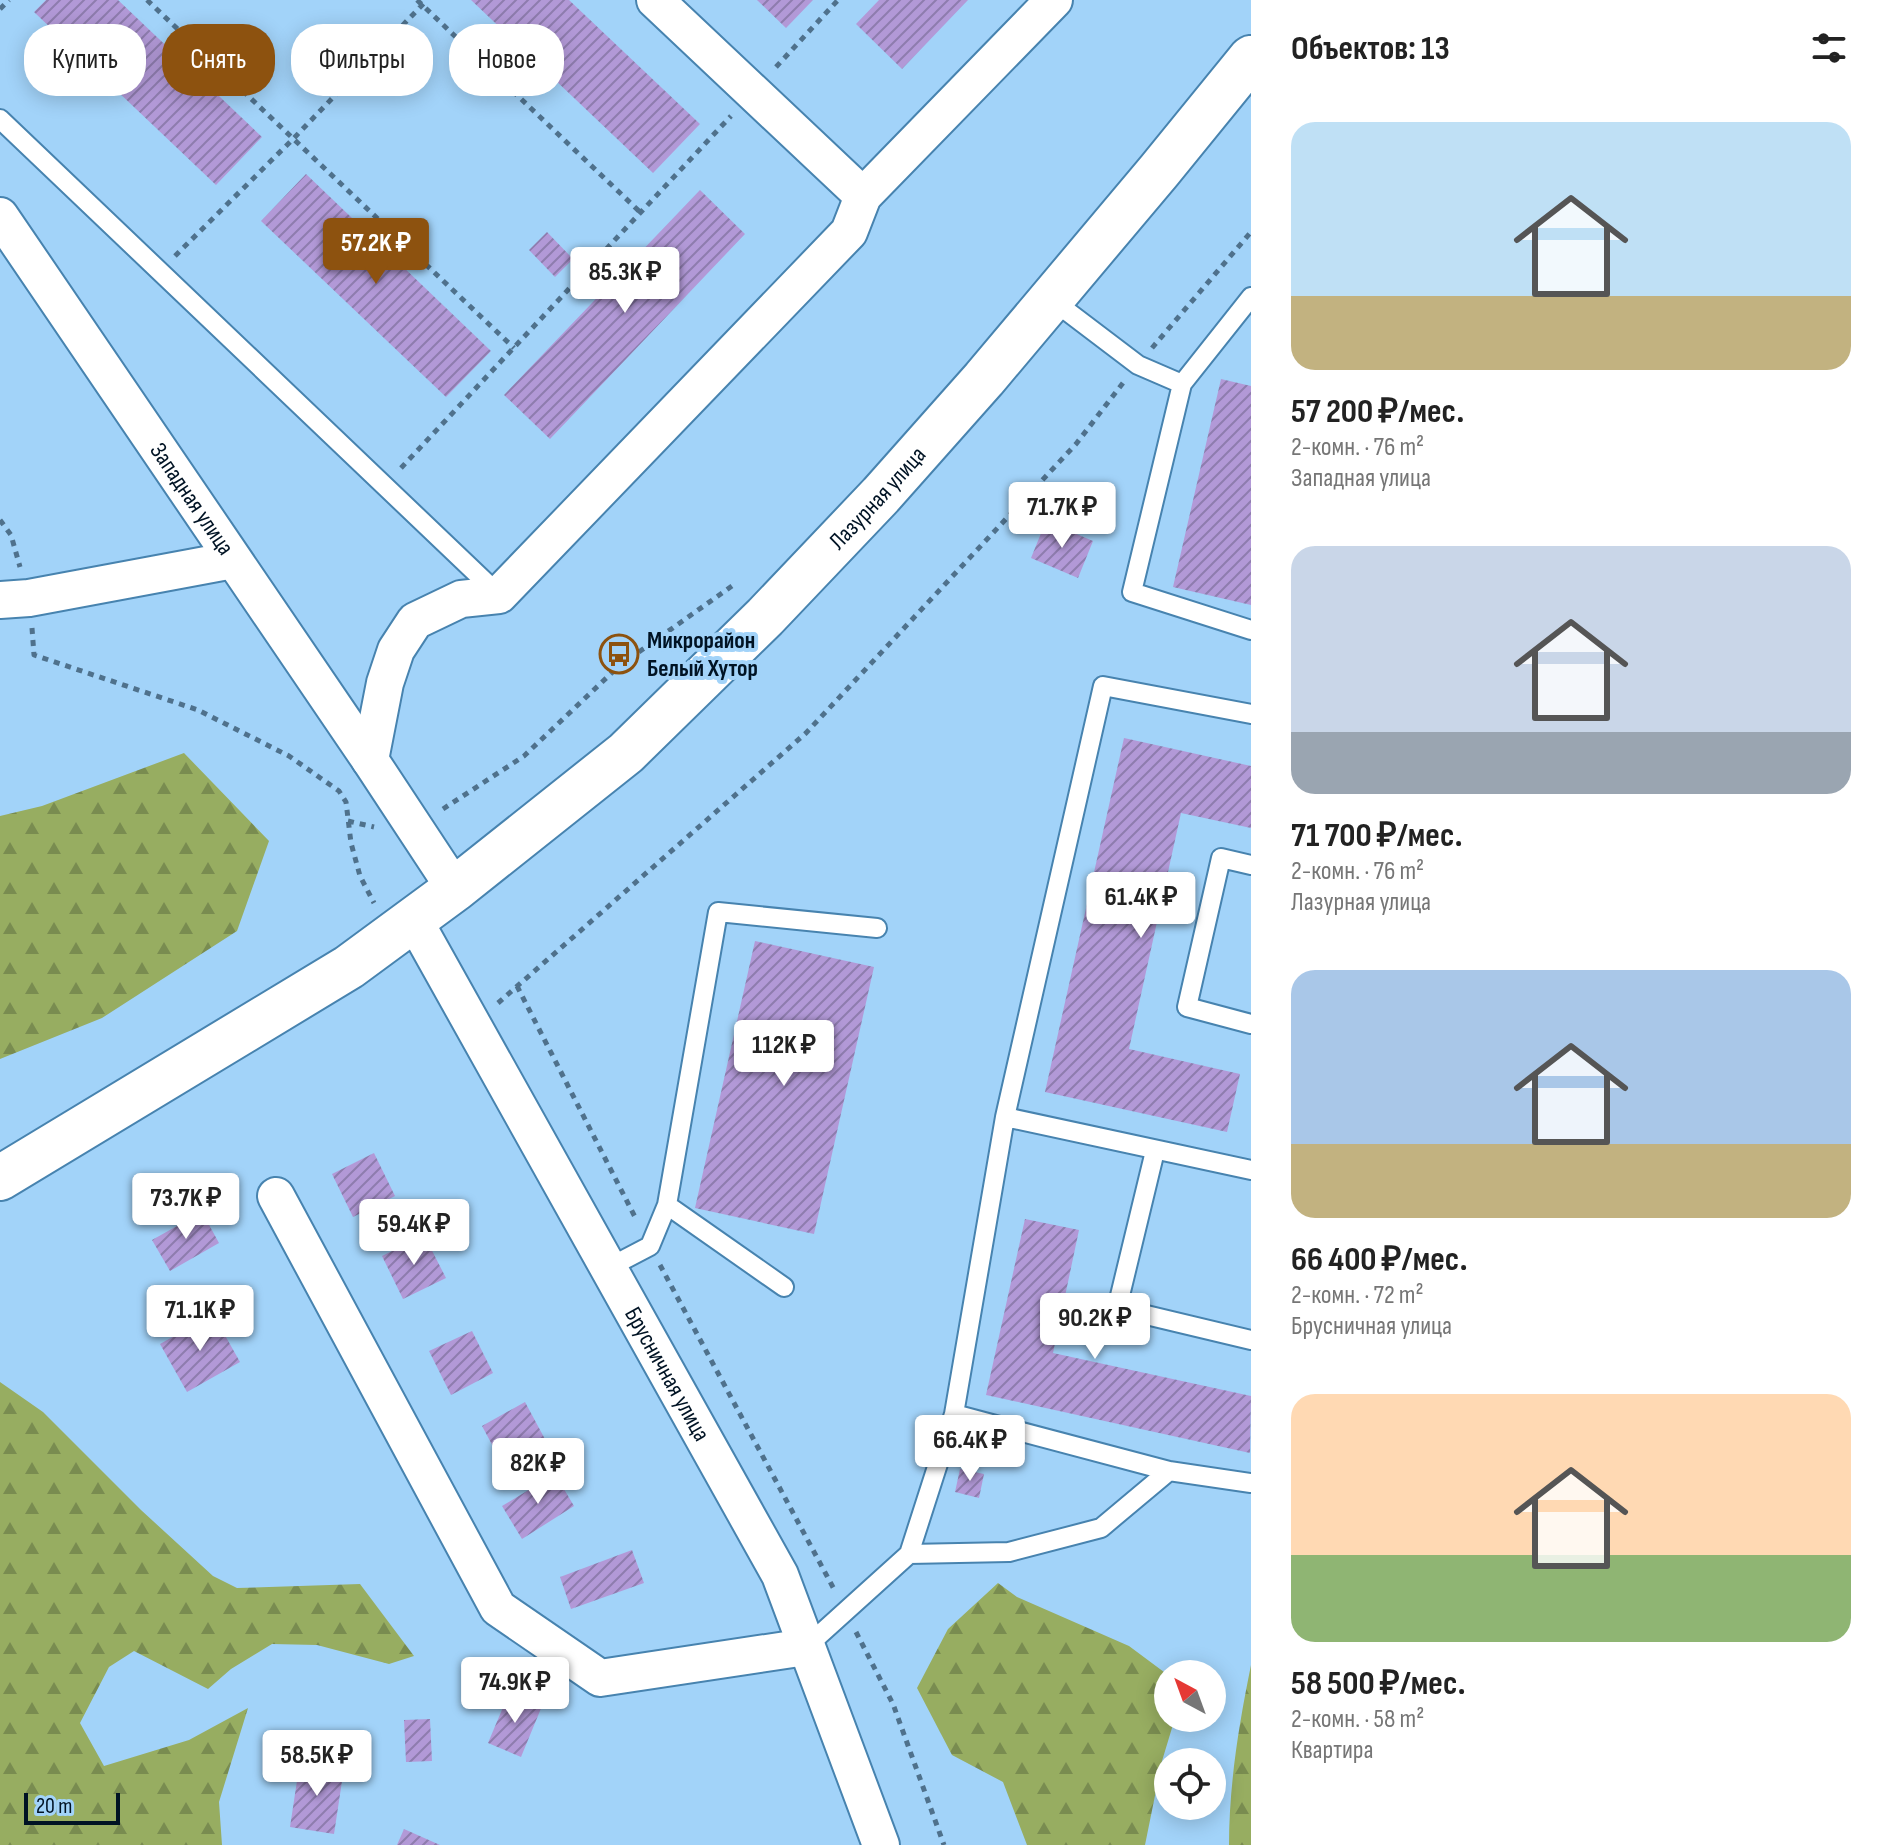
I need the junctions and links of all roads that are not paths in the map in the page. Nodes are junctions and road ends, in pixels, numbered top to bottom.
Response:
1 (655, 0) edge
2 (1054, 0) edge
3 (1251, 58) edge
4 (0, 119) edge
5 (863, 196) junction
6 (0, 216) edge
7 (1251, 297) edge
8 (1051, 299) junction
9 (1182, 384) junction
10 (233, 560) junction
11 (499, 595) junction
12 (14, 599) edge
13 (1251, 630) edge
14 (1251, 714) edge
15 (377, 771) junction
16 (1251, 865) edge
17 (455, 889) junction
18 (402, 928) junction
19 (877, 928) dead end
20 (1251, 1024) edge
21 (1005, 1117) junction
22 (1155, 1151) junction
23 (1251, 1170) edge
24 (0, 1178) edge
25 (276, 1196) dead end
26 (667, 1205) junction
27 (608, 1268) junction
28 (784, 1287) dead end
29 (1251, 1340) edge
30 (954, 1414) junction
31 (1169, 1471) junction
32 (1251, 1483) edge
33 (909, 1554) junction
34 (806, 1647) junction
35 (881, 1845) edge

1 - 5 street
2 - 5 street
3 - 8 street, Лазурная улица
4 - 11 lane
5 - 11 street
6 - 10 street, Западная улица
7 - 9 lane
8 - 9 lane
8 - 17 street, Лазурная улица
9 - 13 lane
10 - 12 street
10 - 15 street, Западная улица
11 - 15 street
14 - 21 lane
15 - 17 street, Западная улица
16 - 20 lane
17 - 18 street, Лазурная улица
18 - 24 street, Лазурная улица
18 - 27 street, Брусничная улица
19 - 26 lane
21 - 22 lane
21 - 30 lane
22 - 23 lane
22 - 29 lane
25 - 34 street
26 - 27 lane
26 - 28 lane
27 - 34 street, Брусничная улица
30 - 31 lane
30 - 33 lane
31 - 32 lane
31 - 33 lane
33 - 34 lane
34 - 35 street, Брусничная улица

